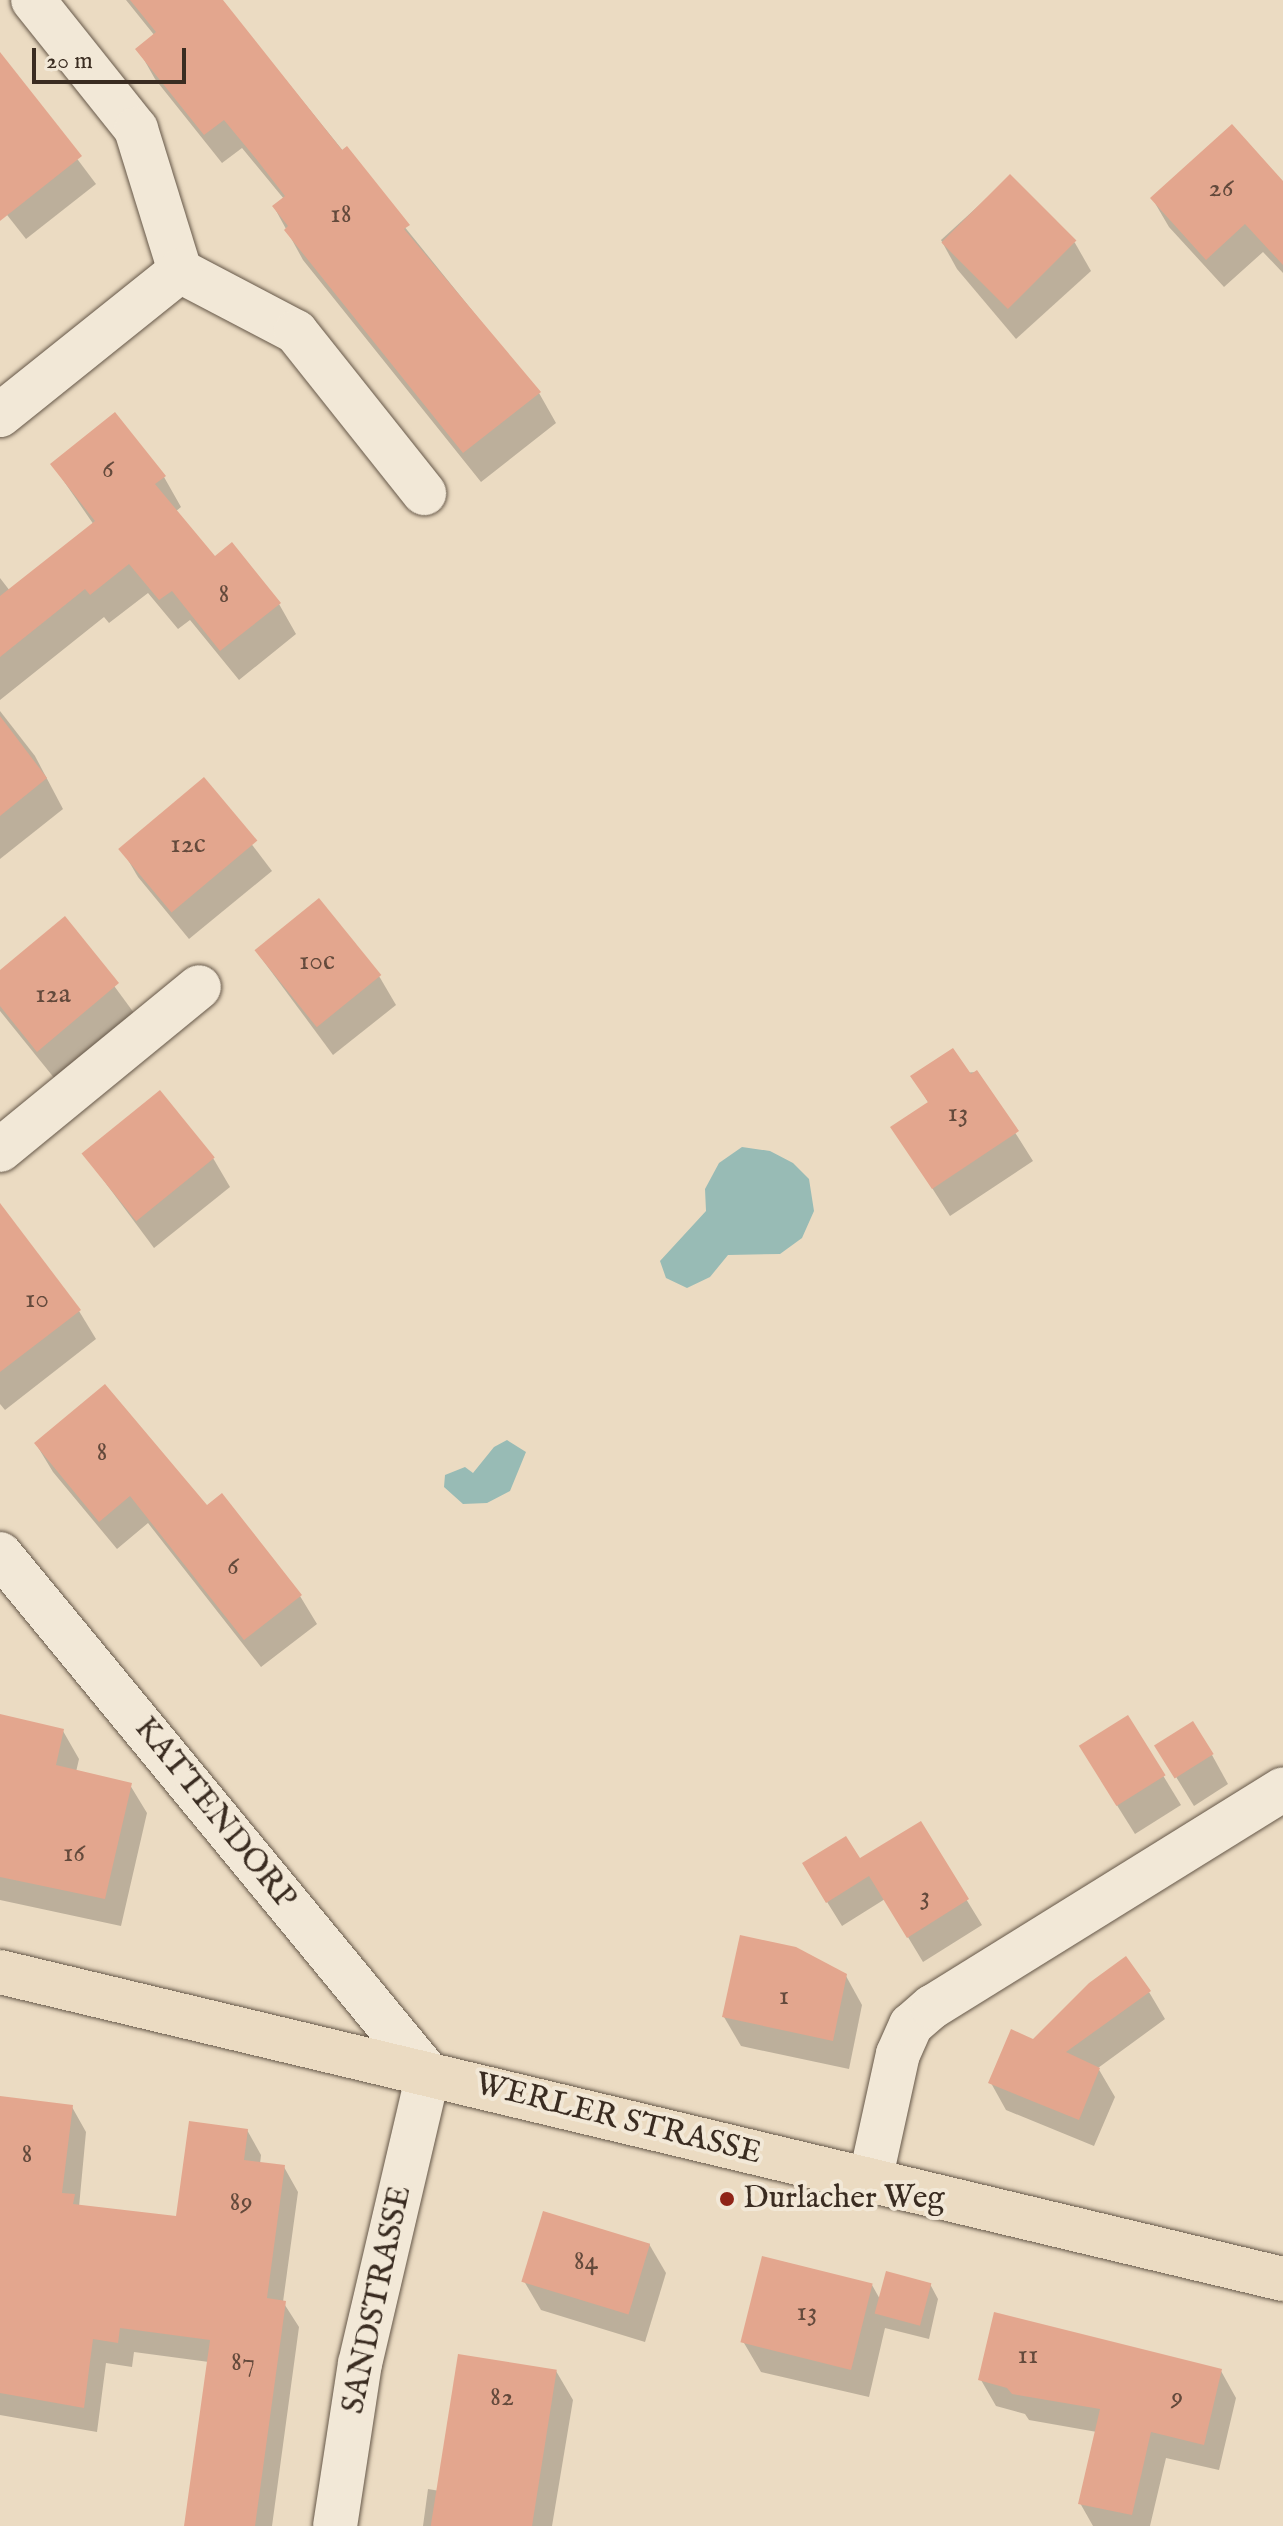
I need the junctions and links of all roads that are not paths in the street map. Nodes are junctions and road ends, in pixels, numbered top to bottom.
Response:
1 (33, 0) edge
2 (180, 271) junction
3 (0, 415) edge
4 (424, 493) dead end
5 (199, 987) dead end
6 (0, 1150) edge
7 (0, 1554) edge
8 (1283, 1789) edge
9 (0, 1972) edge
10 (428, 2074) junction
11 (870, 2181) junction
12 (1283, 2279) edge
13 (335, 2526) edge

1 - 2 street
2 - 3 street
2 - 4 street
5 - 6 street
7 - 10 street, KATTENDORP
8 - 11 street
9 - 10 main road, WERLER STRASSE
10 - 11 main road, WERLER STRASSE
10 - 13 street, SANDSTRASSE
11 - 12 main road, WERLER STRASSE

